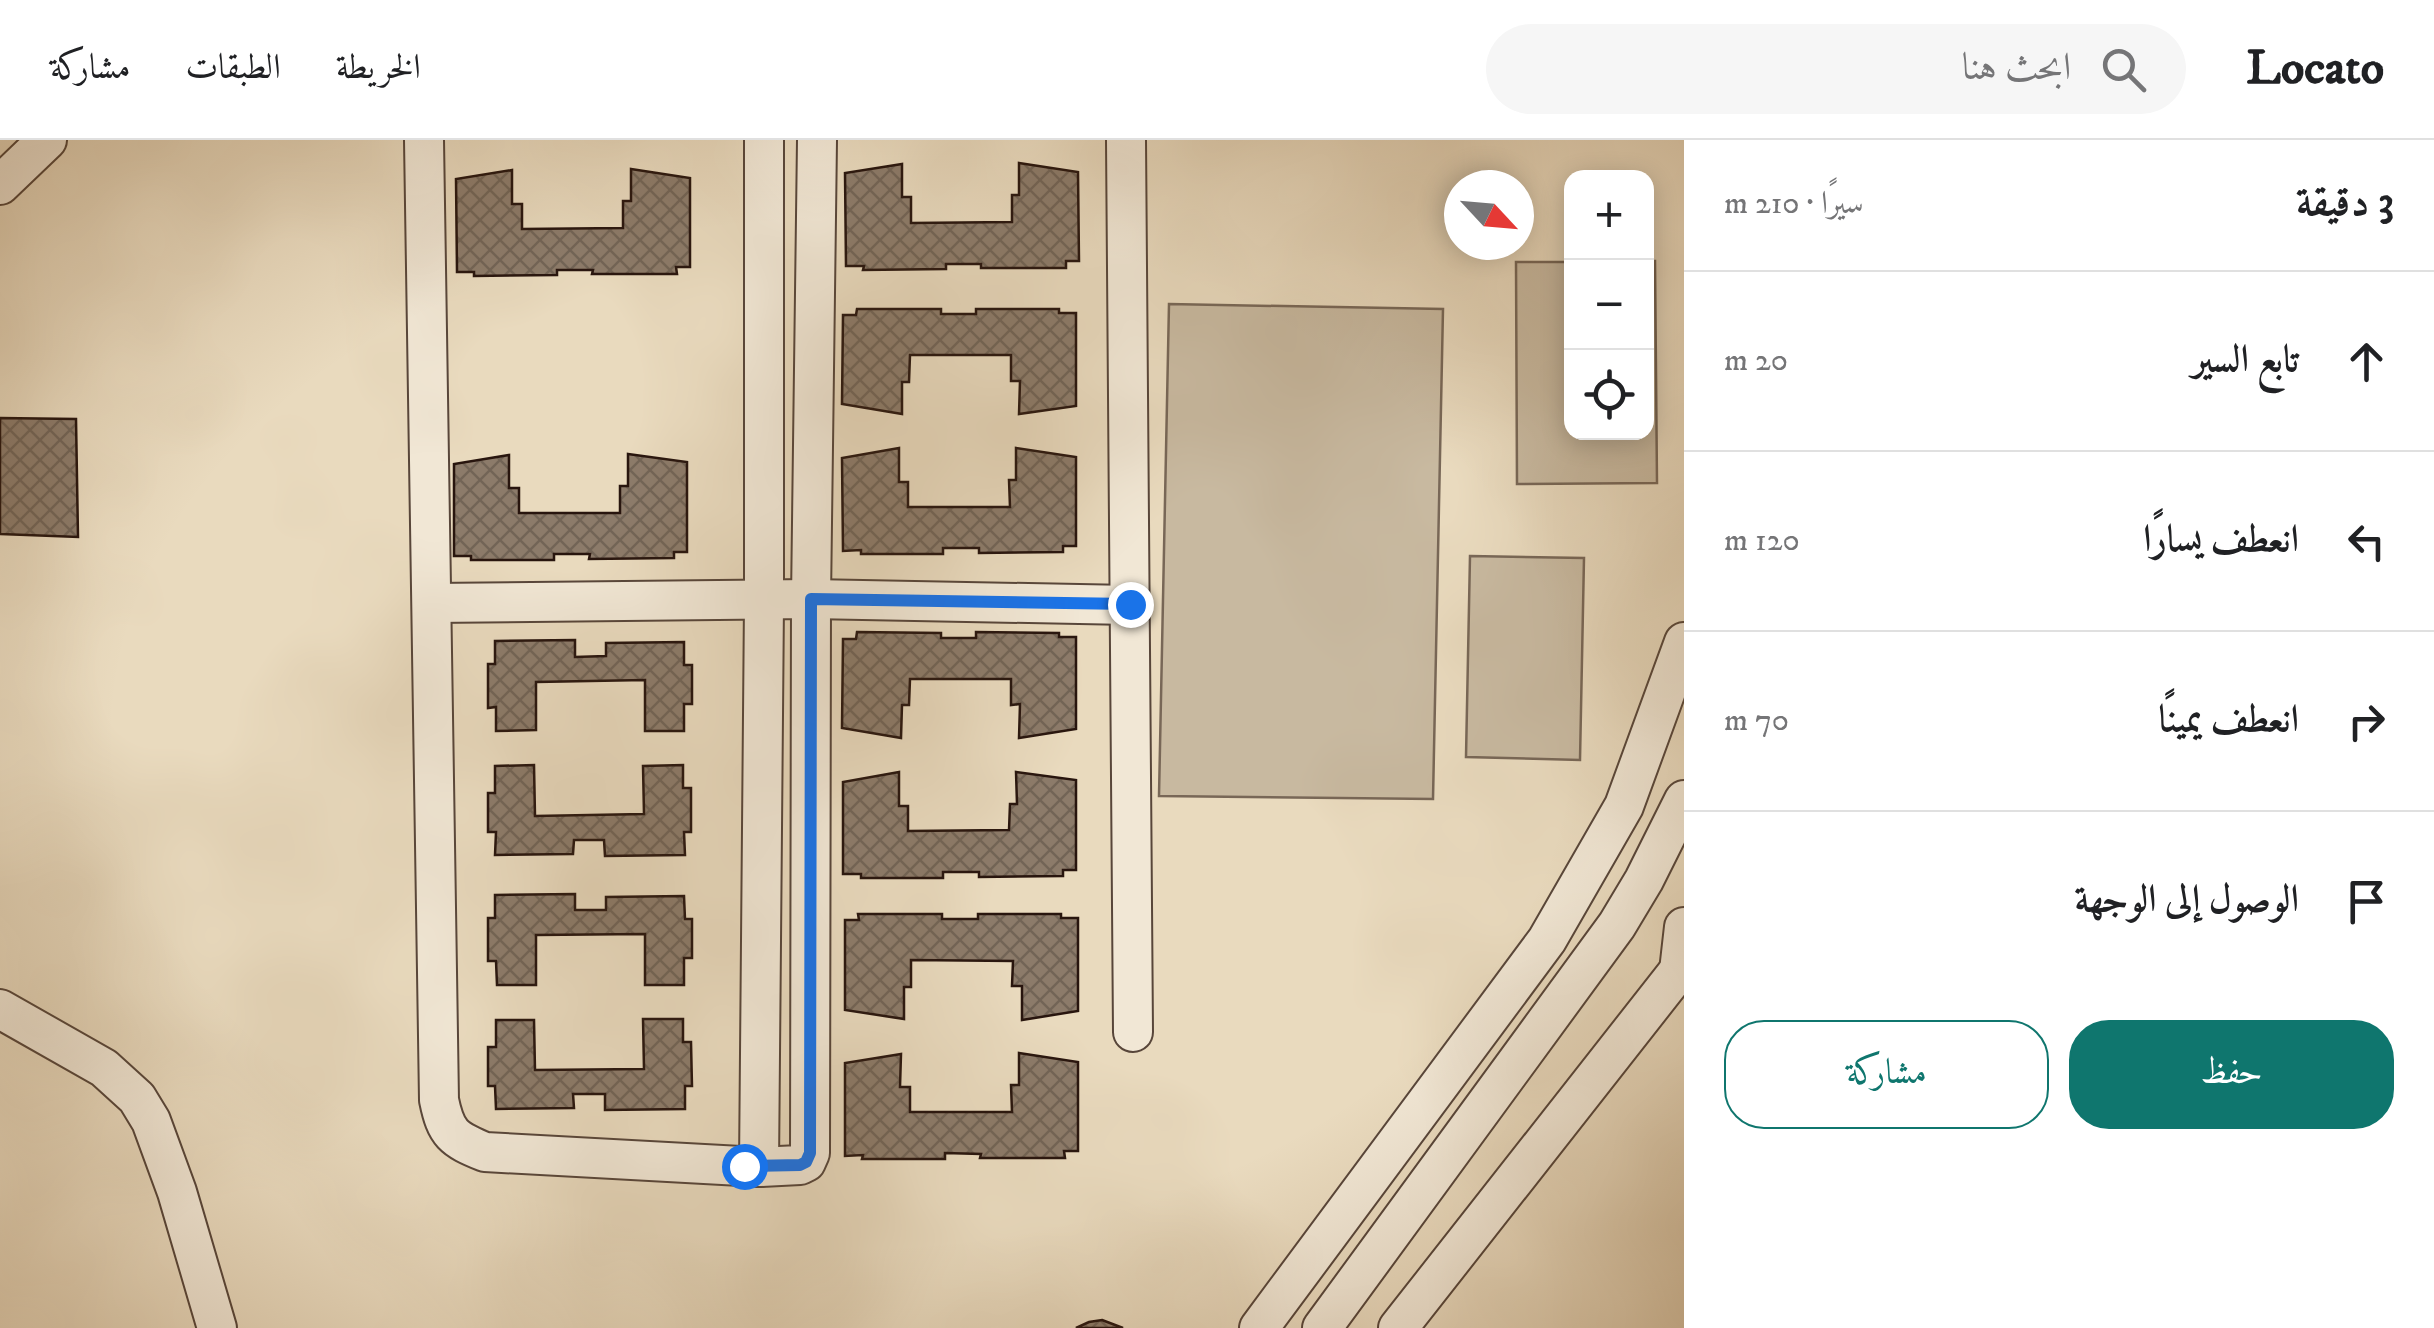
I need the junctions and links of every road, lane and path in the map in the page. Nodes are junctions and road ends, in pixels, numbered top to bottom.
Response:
1 (46, 140) edge
2 (424, 140) edge
3 (764, 140) edge
4 (817, 140) edge
5 (1126, 140) edge
6 (0, 185) edge
7 (811, 599) junction
8 (764, 602) junction
9 (432, 603) junction
10 (1130, 604) junction
11 (1684, 642) edge
12 (1684, 800) edge
13 (1684, 927) edge
14 (1681, 967) edge
15 (0, 1009) edge
16 (1133, 1032) dead end
17 (759, 1167) junction
18 (217, 1328) edge
19 (1259, 1328) edge
20 (1322, 1328) edge
21 (1398, 1328) edge

1 - 6 street
2 - 9 street
3 - 8 street
4 - 7 street
5 - 10 street
7 - 8 street
7 - 10 street
7 - 17 street
8 - 9 street
8 - 17 street
9 - 17 street
10 - 16 street
11 - 19 street
12 - 20 street
13 - 14 street
14 - 21 street
15 - 18 street

